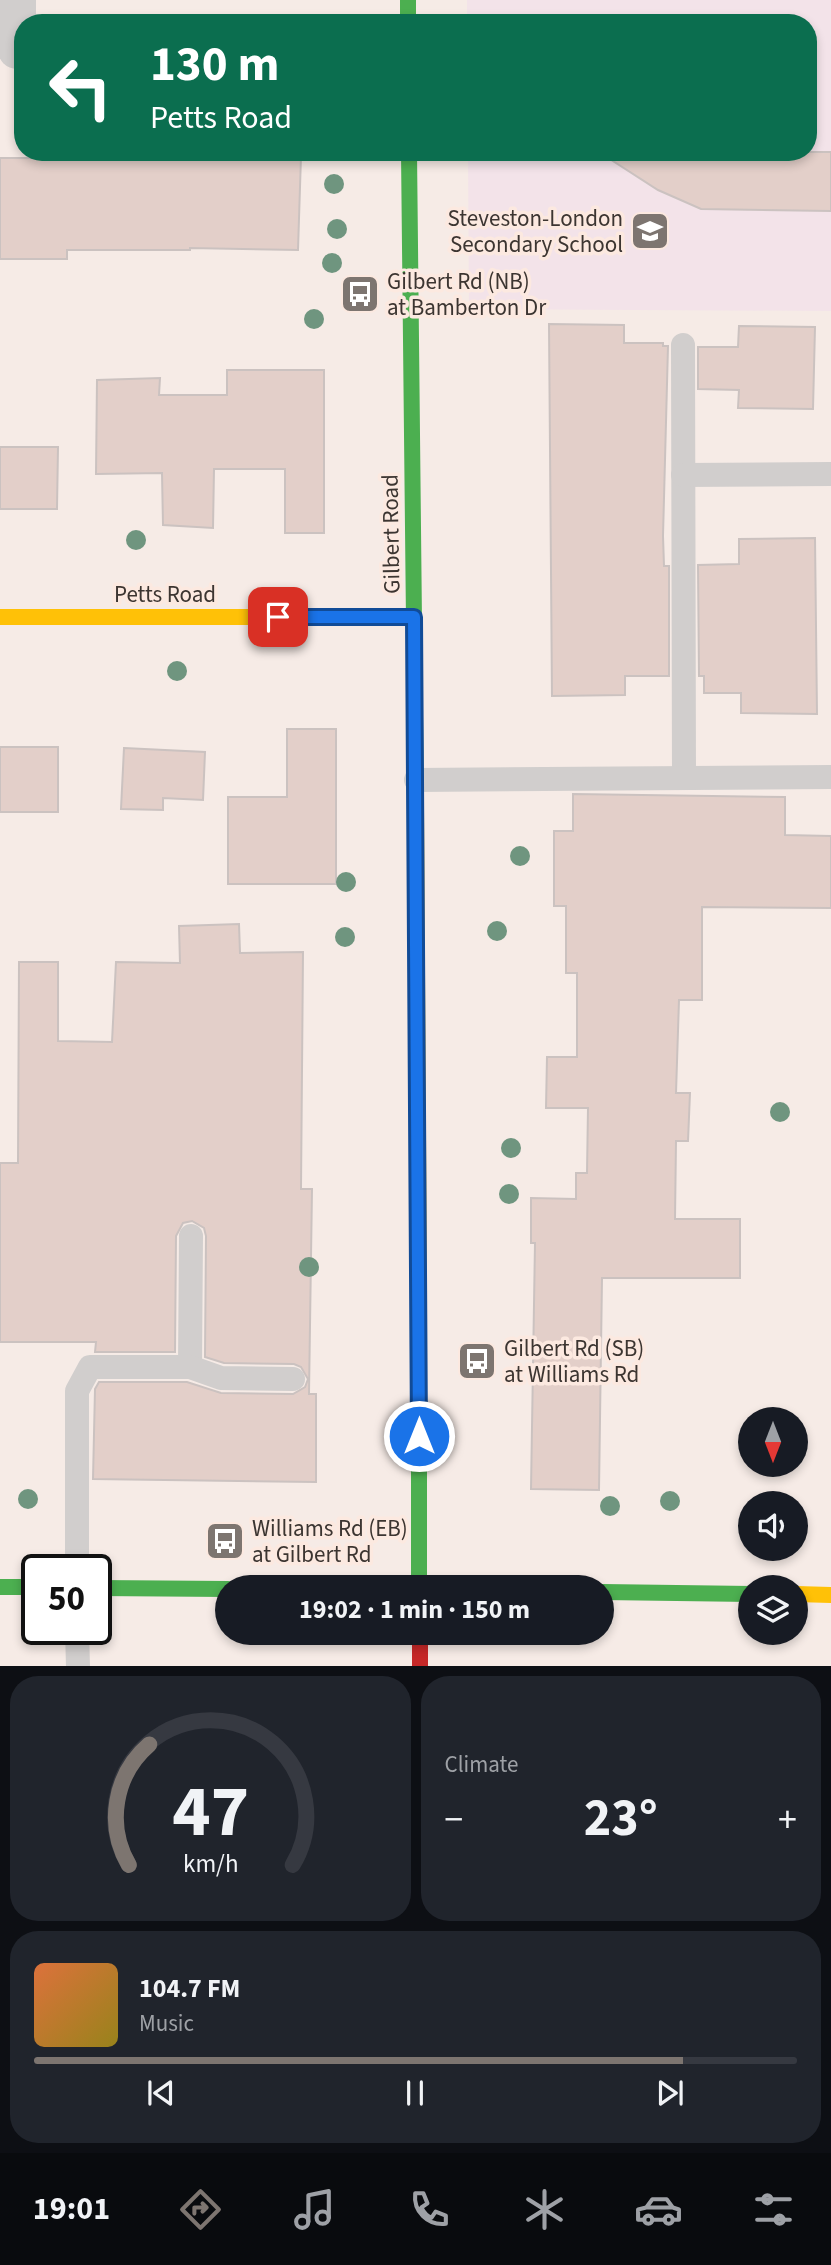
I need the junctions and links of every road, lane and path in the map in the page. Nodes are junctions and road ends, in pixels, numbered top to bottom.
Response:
1 (409, 161) edge
2 (683, 345) dead end
3 (831, 474) edge
4 (683, 475) junction
5 (0, 617) edge
6 (414, 617) junction
7 (831, 777) edge
8 (684, 778) junction
9 (416, 780) junction
10 (191, 1236) dead end
11 (190, 1367) junction
12 (293, 1379) dead end
13 (76, 1554) edge
14 (419, 1575) edge
15 (0, 1587) edge
16 (21, 1587) edge
17 (112, 1588) edge
18 (215, 1589) edge
19 (614, 1592) edge
20 (738, 1594) edge
21 (808, 1594) edge
22 (831, 1595) edge
23 (77, 1645) edge
24 (420, 1645) edge
25 (78, 1666) edge
26 (420, 1666) edge

1 - 6 main road, Gilbert Road
2 - 4 lane
3 - 4 lane
4 - 8 lane
5 - 6 main road, Petts Road
6 - 9 main road, Gilbert Road
7 - 8 lane
8 - 9 lane
9 - 14 main road, Gilbert Road
10 - 11 lane
11 - 12 lane
11 - 13 lane
15 - 16 main road
17 - 18 main road
19 - 20 main road
21 - 22 main road
23 - 25 lane
24 - 26 main road

